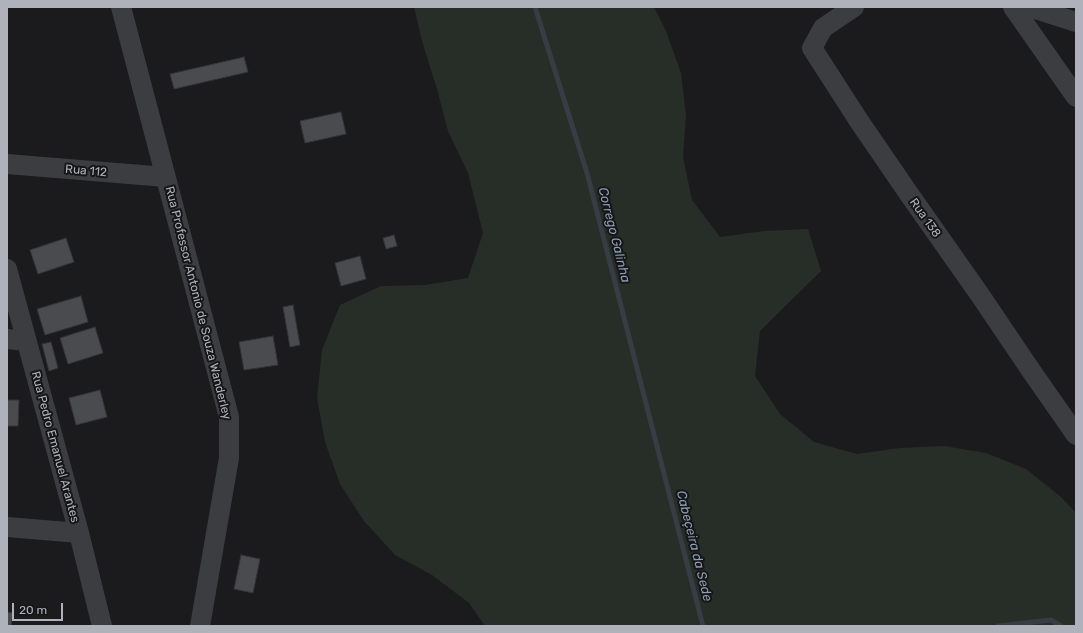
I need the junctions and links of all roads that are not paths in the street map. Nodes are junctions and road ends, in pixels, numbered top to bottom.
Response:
1 (121, 7) edge
2 (854, 7) edge
3 (1013, 7) edge
4 (1029, 7) edge
5 (1076, 22) edge
6 (1076, 97) edge
7 (7, 164) edge
8 (166, 178) junction
9 (7, 269) edge
10 (7, 339) edge
11 (26, 341) junction
12 (1076, 435) edge
13 (7, 527) edge
14 (79, 533) junction
15 (102, 626) edge
16 (200, 626) edge

1 - 8 street, Rua Professor Antonio de Souza Wanderley
2 - 12 street, Rua 138
3 - 6 street
4 - 5 street
7 - 8 street, Rua 112
8 - 16 street, Rua Professor Antonio de Souza Wanderley
9 - 11 street, Rua Pedro Emanuel Arantes
10 - 11 street
11 - 14 street, Rua Pedro Emanuel Arantes
13 - 14 street
14 - 15 street, Rua Pedro Emanuel Arantes

